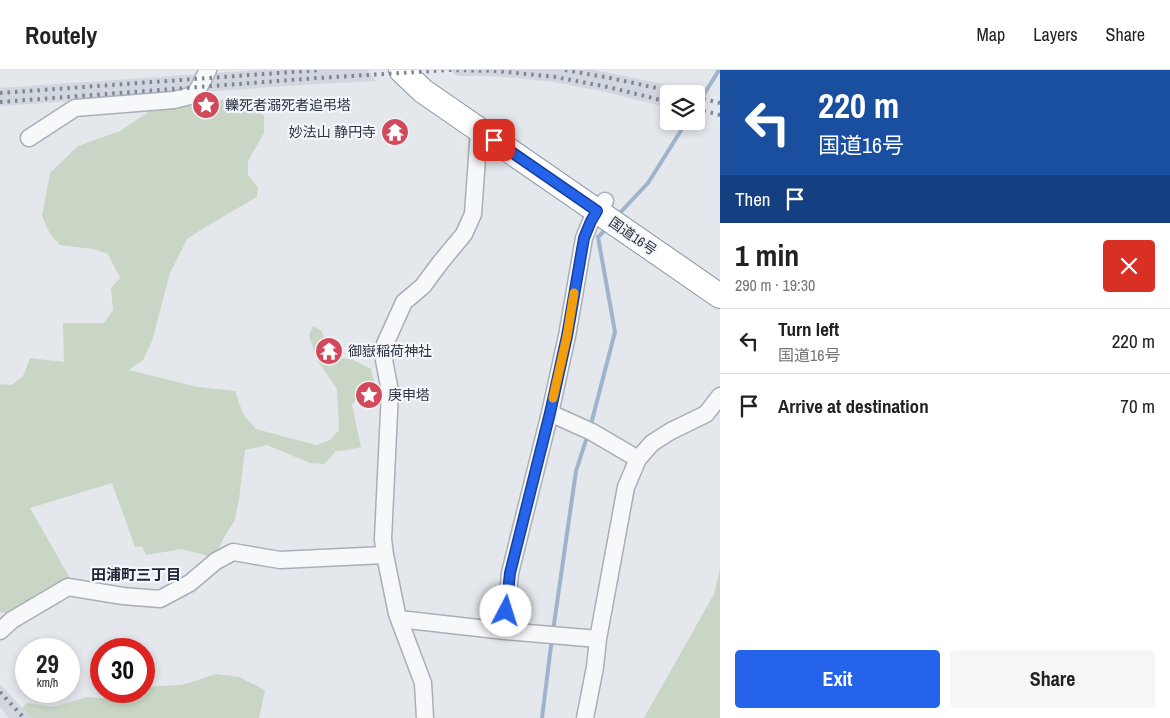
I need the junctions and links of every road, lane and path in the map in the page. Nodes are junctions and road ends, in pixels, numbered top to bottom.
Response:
1 (208, 70) edge
2 (401, 70) edge
3 (420, 70) edge
4 (478, 130) junction
5 (29, 138) dead end
6 (610, 212) junction
7 (720, 281) edge
8 (720, 296) edge
9 (720, 396) edge
10 (550, 413) junction
11 (638, 459) junction
12 (385, 555) junction
13 (400, 619) junction
14 (505, 630) junction
15 (0, 631) edge
16 (598, 639) junction
17 (425, 718) edge
18 (585, 718) edge

1 - 5 street
2 - 4 highway, 国道16号
3 - 6 highway, 国道16号
4 - 6 highway, 国道16号
4 - 12 street
6 - 7 highway, 国道16号
6 - 8 highway, 国道16号
6 - 10 street
9 - 11 street
10 - 11 street
10 - 14 street
11 - 16 street
12 - 13 street
12 - 15 street
13 - 14 street
13 - 17 street
14 - 16 street
16 - 18 street

